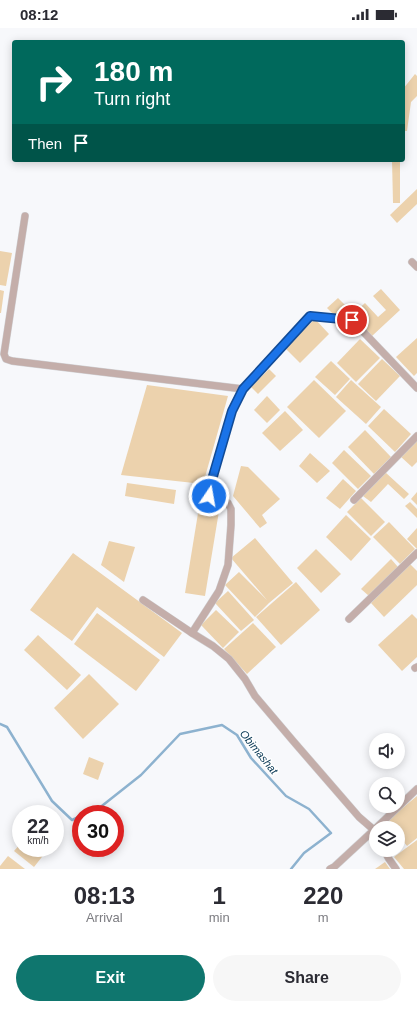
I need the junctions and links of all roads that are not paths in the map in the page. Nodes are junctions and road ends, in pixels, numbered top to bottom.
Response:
1 (25, 216) dead end
2 (417, 388) edge
3 (243, 389) junction
4 (417, 436) edge
5 (354, 500) dead end
6 (417, 552) edge
7 (143, 600) dead end
8 (349, 619) dead end
9 (192, 633) junction
10 (417, 789) edge
11 (385, 821) edge
12 (369, 826) edge
13 (369, 836) edge
14 (388, 857) edge
15 (330, 869) edge
16 (396, 869) edge

1 - 3 street
2 - 3 street
3 - 9 street
4 - 5 street
6 - 8 street
7 - 9 street
9 - 12 street
10 - 11 street
13 - 15 street
14 - 16 street

